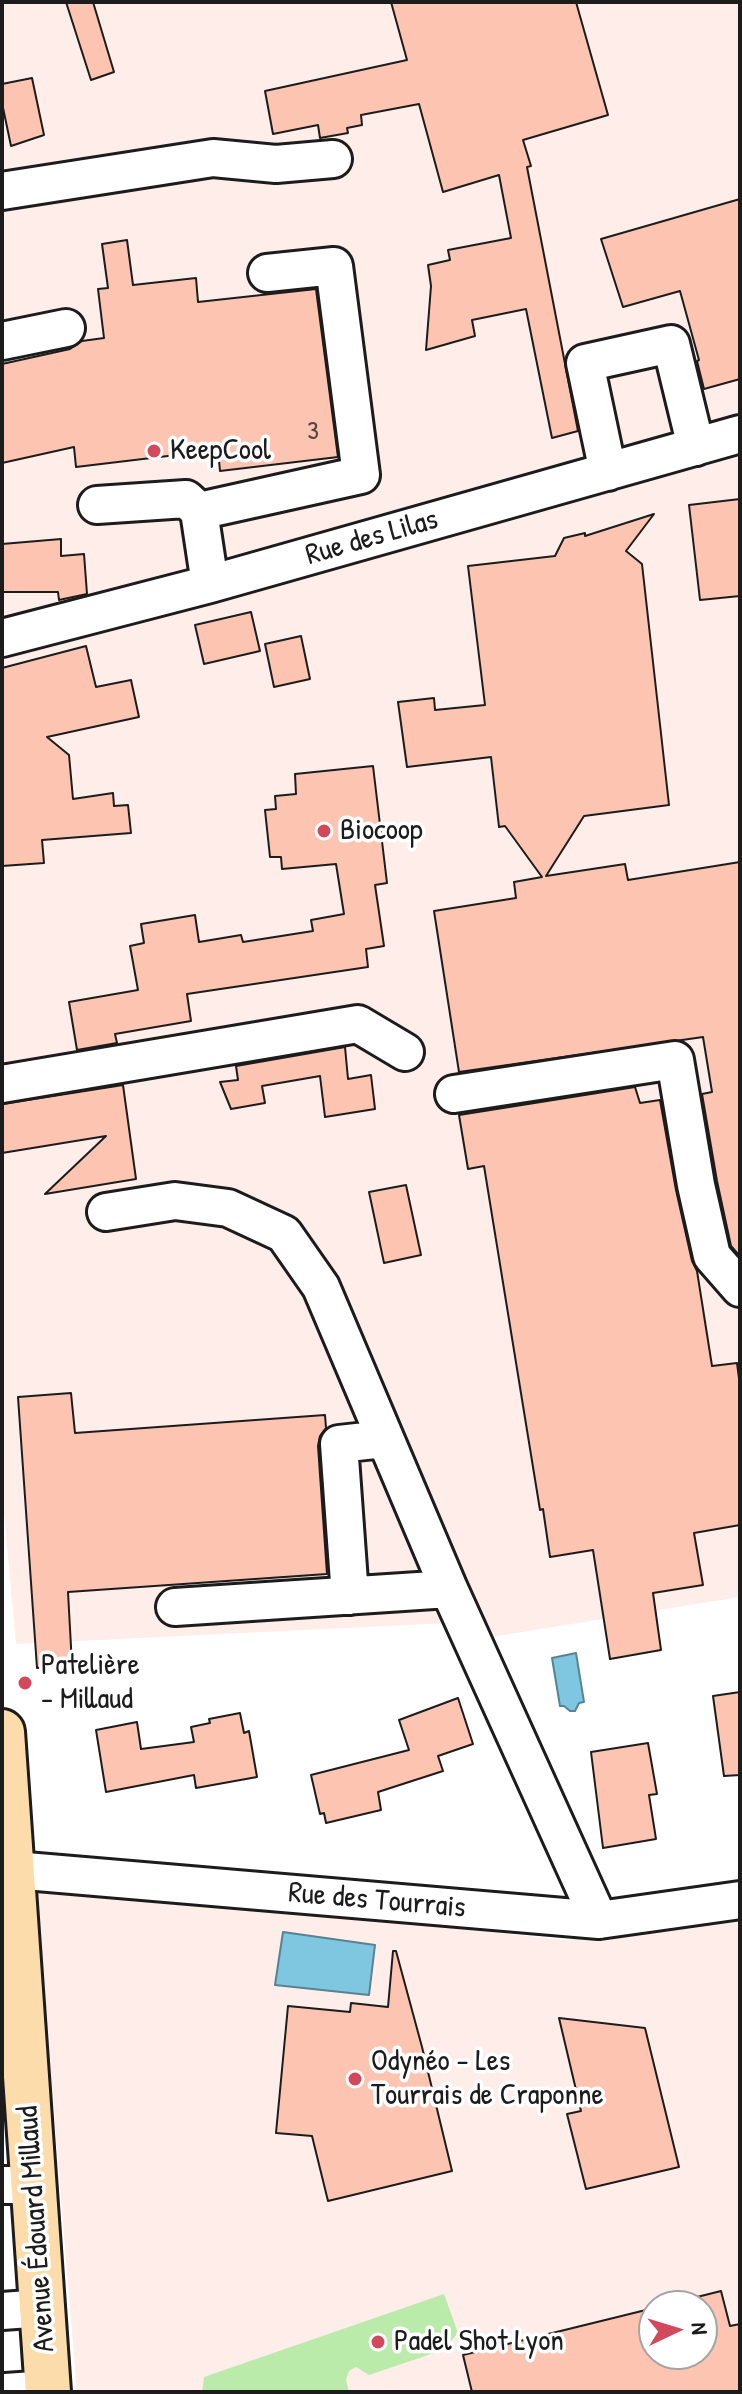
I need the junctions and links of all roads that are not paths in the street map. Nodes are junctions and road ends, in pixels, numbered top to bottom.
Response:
1 (333, 159) dead end
2 (2, 191) edge
3 (267, 273) dead end
4 (66, 328) dead end
5 (2, 341) edge
6 (740, 434) edge
7 (696, 447) junction
8 (608, 472) junction
9 (97, 505) dead end
10 (199, 511) junction
11 (210, 584) junction
12 (2, 638) edge
13 (405, 1052) dead end
14 (2, 1084) edge
15 (454, 1094) dead end
16 (106, 1212) dead end
17 (740, 1288) edge
18 (384, 1439) junction
19 (449, 1589) junction
20 (350, 1596) junction
21 (175, 1607) dead end
22 (2, 1732) edge
23 (8, 1870) edge
24 (740, 1900) edge
25 (599, 1920) junction
26 (18, 2185) edge
27 (22, 2310) edge
28 (34, 2391) edge

1 - 2 street
3 - 10 street
4 - 5 street
6 - 7 street, Rue des Lilas
7 - 8 street, Rue des Lilas
7 - 8 street
8 - 11 street, Rue des Lilas
9 - 10 street
10 - 11 street
11 - 12 street, Rue des Lilas
13 - 14 street
15 - 17 street
16 - 18 street
18 - 19 street
18 - 20 street
19 - 20 street
19 - 25 street
20 - 21 street
22 - 23 main road, Avenue Édouard Millaud
23 - 25 street, Rue des Tourrais
23 - 26 main road, Avenue Édouard Millaud
24 - 25 street, Rue des Tourrais
26 - 27 main road, Avenue Édouard Millaud
27 - 28 main road, Avenue Édouard Millaud

